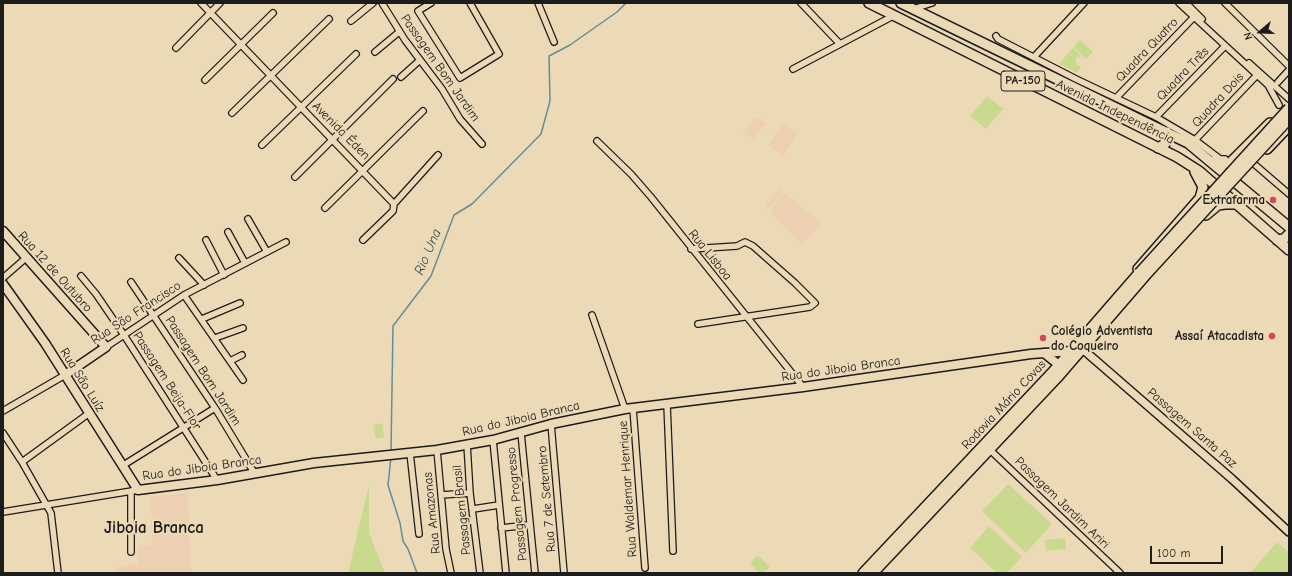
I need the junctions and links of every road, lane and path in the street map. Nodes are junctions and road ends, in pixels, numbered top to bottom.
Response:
1 (201, 3) edge
2 (220, 3) edge
3 (372, 3) edge
4 (382, 3) edge
5 (470, 3) edge
6 (538, 3) edge
7 (801, 3) edge
8 (869, 3) edge
9 (895, 3) edge
10 (901, 3) edge
11 (932, 3) edge
12 (1084, 3) edge
13 (1180, 3) edge
14 (1186, 3) edge
15 (1225, 3) edge
16 (428, 4) edge
17 (913, 9) junction
18 (210, 13) junction
19 (273, 14) dead end
20 (890, 15) junction
21 (1194, 17) junction
22 (329, 19) dead end
23 (351, 20) dead end
24 (902, 21) junction
25 (399, 32) junction
26 (996, 36) dead end
27 (554, 42) dead end
28 (241, 44) junction
29 (840, 44) junction
30 (1225, 46) junction
31 (176, 48) dead end
32 (375, 52) dead end
33 (356, 54) dead end
34 (1034, 57) junction
35 (420, 60) junction
36 (1289, 66) edge
37 (793, 69) dead end
38 (1289, 70) edge
39 (271, 75) junction
40 (1257, 75) junction
41 (401, 77) dead end
42 (393, 79) dead end
43 (205, 80) dead end
44 (1278, 82) dead end
45 (1116, 98) junction
46 (1289, 99) edge
47 (1289, 103) edge
48 (1279, 105) dead end
49 (301, 107) junction
50 (1289, 108) edge
51 (423, 111) dead end
52 (232, 113) dead end
53 (1156, 117) junction
54 (1289, 119) edge
55 (1289, 126) edge
56 (1167, 132) junction
57 (332, 139) junction
58 (597, 141) dead end
59 (1192, 142) junction
60 (482, 144) dead end
61 (262, 145) dead end
62 (1158, 148) junction
63 (1199, 152) junction
64 (438, 155) dead end
65 (1177, 157) junction
66 (1225, 159) dead end
67 (1188, 163) junction
68 (1253, 163) junction
69 (362, 169) junction
70 (294, 177) dead end
71 (1244, 190) junction
72 (1289, 194) edge
73 (394, 204) junction
74 (1237, 204) junction
75 (325, 208) dead end
76 (248, 219) dead end
77 (1289, 227) edge
78 (3, 231) edge
79 (228, 232) dead end
80 (1289, 234) edge
81 (206, 240) dead end
82 (363, 240) dead end
83 (1278, 240) junction
84 (286, 242) dead end
85 (691, 249) junction
86 (1289, 250) edge
87 (267, 252) junction
88 (27, 257) junction
89 (179, 258) dead end
90 (245, 263) junction
91 (224, 275) junction
92 (1142, 275) junction
93 (81, 276) dead end
94 (3, 278) edge
95 (131, 282) dead end
96 (3, 284) edge
97 (204, 285) junction
98 (184, 295) junction
99 (240, 303) dead end
100 (1118, 303) junction
101 (592, 315) dead end
102 (154, 316) junction
103 (747, 317) junction
104 (202, 319) junction
105 (698, 324) dead end
106 (243, 328) dead end
107 (124, 335) junction
108 (215, 338) junction
109 (106, 346) junction
110 (1077, 350) junction
111 (1044, 353) junction
112 (242, 355) dead end
113 (230, 361) junction
114 (1062, 367) junction
115 (65, 375) junction
116 (243, 380) dead end
117 (803, 387) junction
118 (667, 404) junction
119 (215, 408) junction
120 (629, 409) junction
121 (3, 411) edge
122 (88, 414) junction
123 (551, 424) junction
124 (184, 428) junction
125 (3, 433) edge
126 (521, 433) junction
127 (493, 440) junction
128 (467, 444) junction
129 (989, 449) junction
130 (437, 450) junction
131 (410, 453) junction
132 (22, 462) junction
133 (122, 466) junction
134 (255, 474) junction
135 (217, 480) junction
136 (134, 490) junction
137 (470, 493) junction
138 (441, 495) junction
139 (47, 504) junction
140 (499, 505) junction
141 (473, 509) junction
142 (3, 512) edge
143 (529, 525) junction
144 (501, 528) junction
145 (1289, 532) edge
146 (419, 534) dead end
147 (673, 551) dead end
148 (131, 552) dead end
149 (645, 568) dead end
150 (58, 573) edge
151 (451, 573) edge
152 (480, 573) edge
153 (506, 573) edge
154 (535, 573) edge
155 (564, 573) edge
156 (864, 573) edge
157 (873, 573) edge
158 (1120, 573) edge

1 - 18 street, Avenida Éden
2 - 18 street
3 - 23 street
4 - 25 street, Passagem Bom Jardim
5 - 16 street
6 - 27 street
7 - 29 street
8 - 20 main road, Avenida Independência / PA-150
9 - 20 main road
10 - 17 main road, Avenida Independência / PA-150
11 - 17 street
12 - 34 street
13 - 21 street
14 - 46 street
15 - 36 street
17 - 24 main road
17 - 56 main road, Avenida Independência / PA-150
18 - 28 street, Avenida Éden
18 - 31 street
19 - 28 street
20 - 24 main road, Avenida Independência / PA-150
20 - 29 street
21 - 30 street
21 - 45 street, Quadra Quatro
22 - 39 street
24 - 62 main road, Avenida Independência / PA-150
25 - 32 street
25 - 35 street, Passagem Bom Jardim
26 - 34 street, Quadra Dois
28 - 39 street, Avenida Éden
28 - 43 street
29 - 37 street
30 - 40 street
30 - 53 street, Quadra Três
33 - 49 street
34 - 45 street, Quadra Dois
35 - 41 street
35 - 60 street, Passagem Bom Jardim
38 - 44 street
39 - 49 street, Avenida Éden
39 - 52 street
40 - 48 street
40 - 59 street, Quadra Dois
42 - 57 street
45 - 53 street, Quadra Dois
47 - 63 main road
49 - 57 street, Avenida Éden
49 - 61 street
50 - 92 main road, Rodovia Mário Covas, bridge
51 - 69 street
53 - 59 street, Quadra Dois
54 - 92 main road, Rodovia Mário Covas, bridge
55 - 68 main road
56 - 59 main road, Avenida Independência / PA-150
56 - 62 main road
57 - 69 street, Avenida Éden
57 - 70 street
58 - 85 street, Rua Lisboa
59 - 63 main road, Avenida Independência / PA-150
59 - 65 main road
59 - 66 street, Quadra Dois
62 - 65 main road, Avenida Independência / PA-150
63 - 71 main road, Avenida Independência / PA-150
64 - 73 street
65 - 67 main road, Avenida Independência / PA-150
67 - 74 main road, Avenida Independência / PA-150
67 - 100 main road
68 - 71 main road
68 - 72 street
69 - 73 street, Avenida Éden
69 - 75 street
71 - 77 main road, Avenida Independência
73 - 82 street
74 - 83 main road, Avenida Independência
74 - 100 main road
76 - 87 street
78 - 88 main road, Rua 12 de Outubro
79 - 90 street
80 - 83 main road
81 - 91 street
83 - 86 main road, Avenida Independência
84 - 87 street, Rua São Francisco
85 - 103 street, Rua Lisboa
85 - 103 street
87 - 90 street, Rua São Francisco
88 - 94 street
88 - 109 main road, Rua 12 de Outubro
89 - 97 street
90 - 91 street, Rua São Francisco
91 - 97 street, Rua São Francisco
92 - 100 main road, Rodovia Mário Covas
93 - 107 street, Passagem Beija-Flor
95 - 102 street, Passagem Bom Jardim
96 - 115 main road, Rua São Luíz
97 - 98 street, Rua São Francisco
98 - 102 street, Rua São Francisco
98 - 104 street
99 - 104 street
100 - 110 main road, Rodovia Mário Covas
101 - 120 street, Rua Waldemar Henrique
102 - 107 street, Rua São Francisco
102 - 119 street, Passagem Bom Jardim
103 - 105 street
103 - 117 street, Rua Lisboa
104 - 108 street
106 - 108 street
107 - 109 street, Rua São Francisco
107 - 124 street, Passagem Beija-Flor
108 - 113 street
109 - 115 main road, Rua São Francisco
110 - 111 main road, Rua do Jiboia Branca
110 - 114 main road, Rodovia Mário Covas
110 - 145 street, Passagem Santa Paz
111 - 114 main road
111 - 117 main road, Rua do Jiboia Branca
112 - 113 street
113 - 116 street
114 - 129 main road, Rodovia Mário Covas
114 - 156 main road, Rodovia Mário Covas
115 - 121 street, Rua São Francisco
115 - 122 main road, Rua São Luíz
117 - 118 main road, Rua do Jiboia Branca
118 - 120 main road, Rua do Jiboia Branca
118 - 147 street
119 - 124 street
119 - 134 street, Passagem Bom Jardim
120 - 123 main road, Rua do Jiboia Branca
120 - 149 street, Rua Waldemar Henrique
122 - 132 street
122 - 133 main road, Rua São Luíz
123 - 126 main road, Rua do Jiboia Branca
123 - 155 street, Rua 7 de Setembro
124 - 133 street
124 - 135 street, Passagem Beija-Flor
125 - 132 street
126 - 127 main road, Rua do Jiboia Branca
126 - 143 street, Passagem Progresso
127 - 128 main road, Rua do Jiboia Branca
127 - 140 street
128 - 130 main road, Rua do Jiboia Branca
128 - 137 street, Passagem Brasil
129 - 157 main road, Rodovia Mário Covas
129 - 158 street, Passagem Jardim Ariri
130 - 131 main road, Rua do Jiboia Branca
130 - 138 street, Rua Amazonas
131 - 134 main road, Rua do Jiboia Branca
131 - 146 street
132 - 139 street
133 - 136 main road, Rua São Luíz
134 - 135 main road, Rua do Jiboia Branca
135 - 136 main road, Rua do Jiboia Branca
136 - 139 street, Rua do Jiboia Branca
136 - 148 street
137 - 138 street
137 - 141 street, Passagem Brasil
138 - 151 street, Rua Amazonas
139 - 142 street, Rua do Jiboia Branca
139 - 150 street
140 - 141 street
140 - 144 street
141 - 152 street, Passagem Brasil
143 - 144 street
143 - 154 street, Passagem Progresso
144 - 153 street

